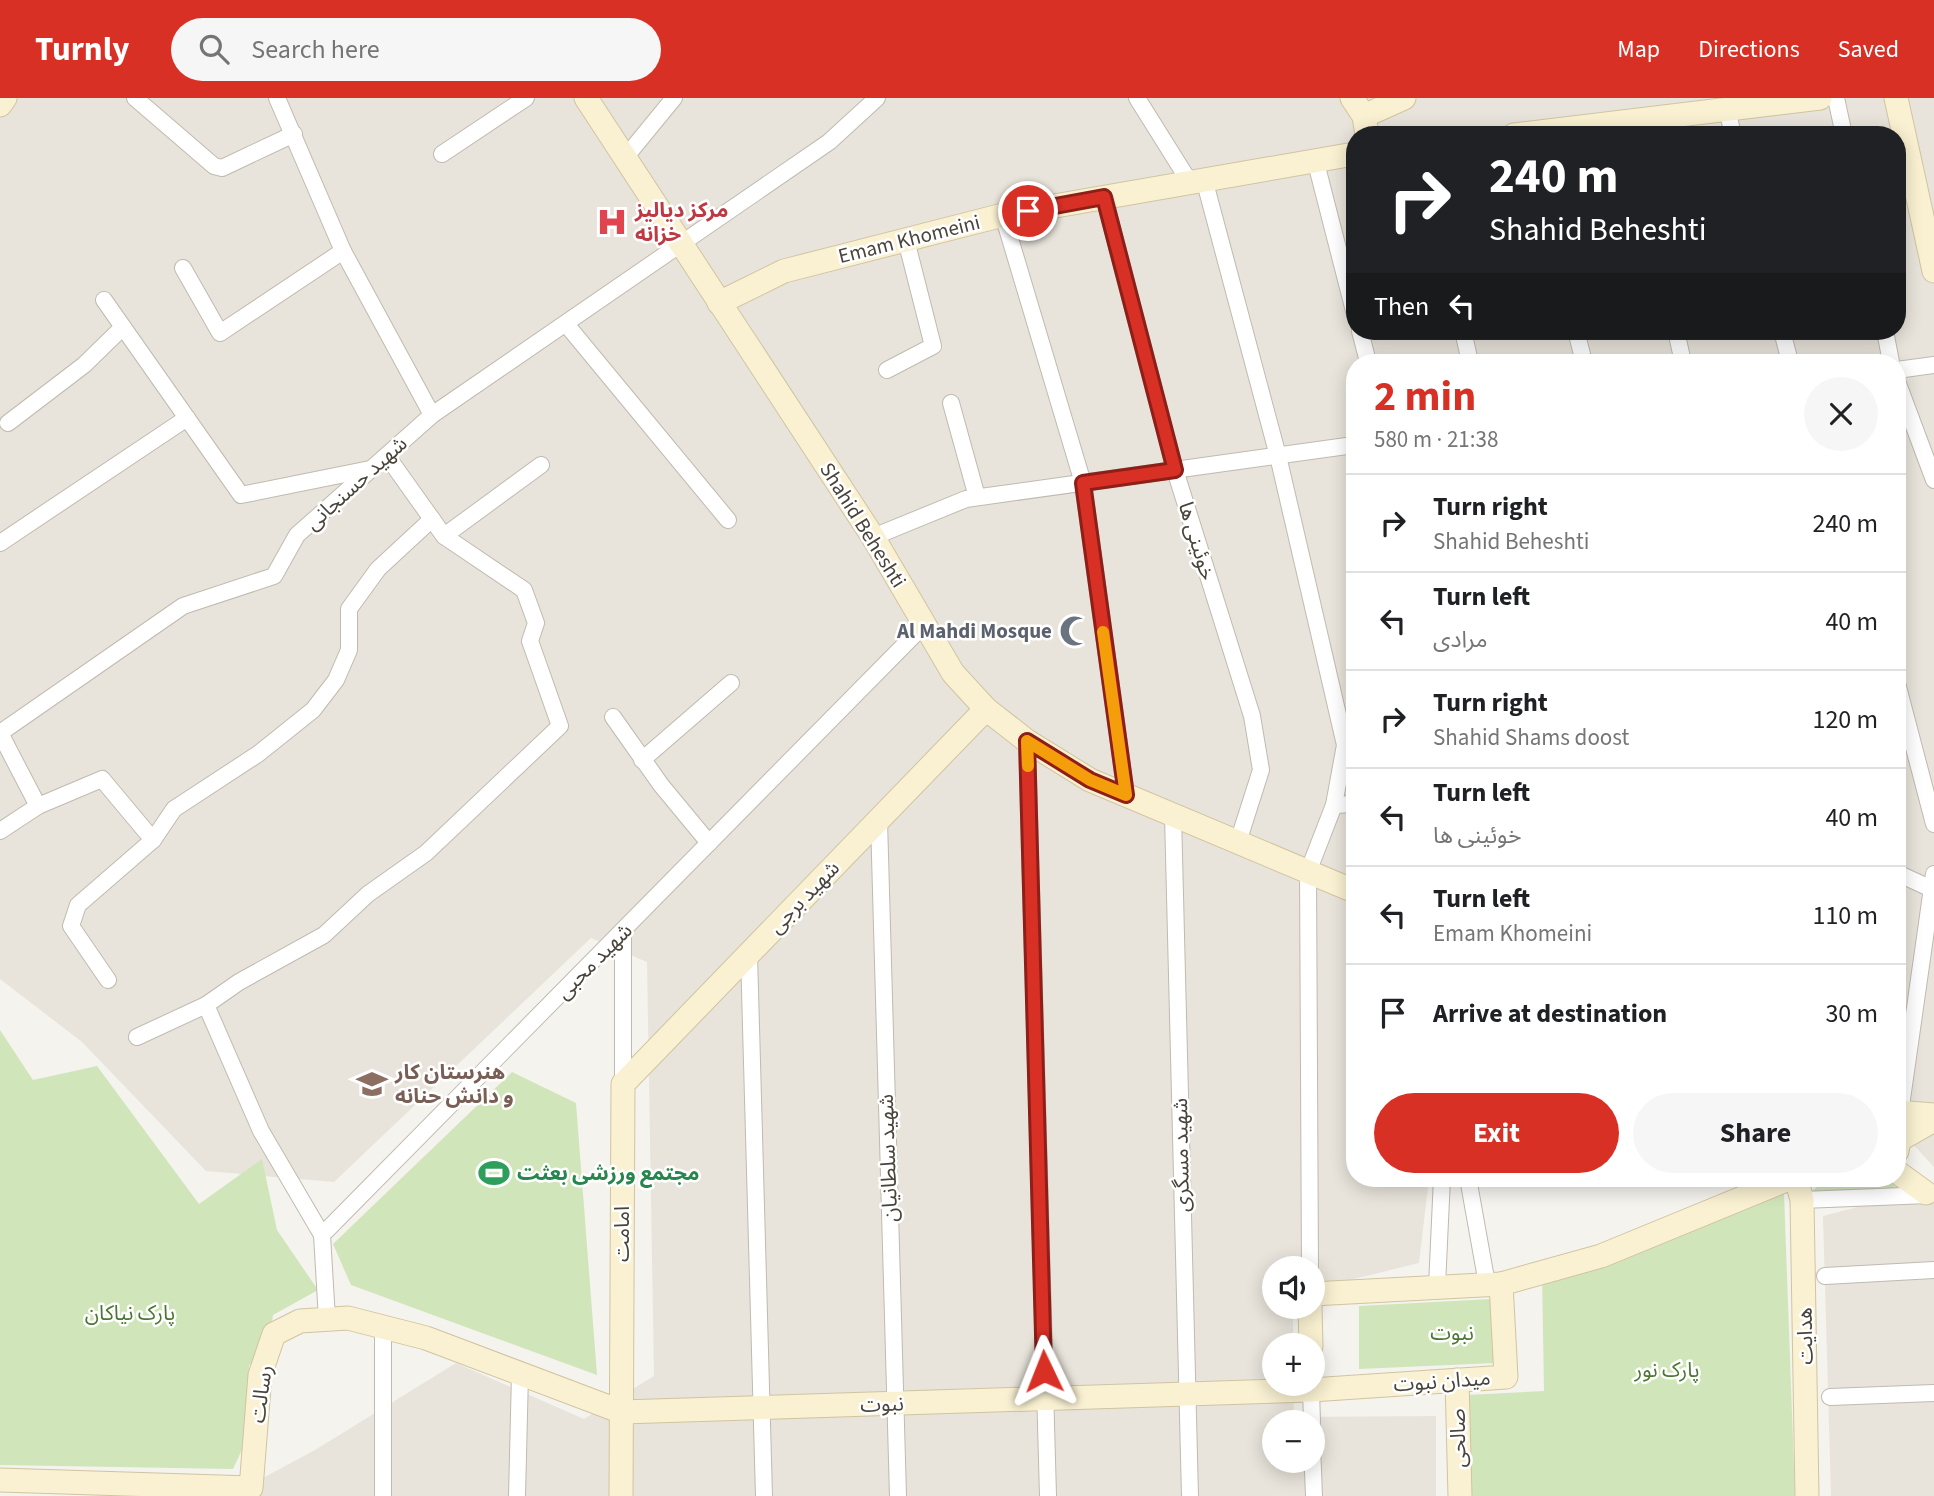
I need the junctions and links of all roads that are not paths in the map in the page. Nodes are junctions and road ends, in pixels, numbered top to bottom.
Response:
1 (5, 98) edge
2 (135, 98) edge
3 (277, 98) edge
4 (526, 98) edge
5 (586, 98) edge
6 (674, 98) edge
7 (877, 98) edge
8 (1137, 98) edge
9 (1404, 98) edge
10 (1820, 98) edge
11 (1836, 98) edge
12 (1896, 98) edge
13 (0, 105) edge
14 (1727, 109) junction
15 (1361, 116) edge
16 (1640, 126) edge
17 (1731, 126) edge
18 (1842, 126) edge
19 (1904, 126) edge
20 (1906, 131) edge
21 (294, 134) junction
22 (442, 154) dead end
23 (1346, 155) edge
24 (624, 159) junction
25 (1315, 159) junction
26 (1197, 180) junction
27 (1104, 197) junction
28 (1926, 197) edge
29 (1003, 215) junction
30 (906, 240) junction
31 (681, 245) junction
32 (343, 251) junction
33 (183, 268) dead end
34 (1934, 271) edge
35 (1346, 280) edge
36 (104, 300) dead end
37 (719, 303) junction
38 (566, 324) junction
39 (123, 327) junction
40 (1934, 365) edge
41 (1906, 369) edge
42 (887, 370) dead end
43 (951, 403) dead end
44 (1906, 405) edge
45 (432, 415) junction
46 (187, 418) junction
47 (8, 424) dead end
48 (1346, 446) edge
49 (387, 456) junction
50 (1278, 456) junction
51 (541, 465) dead end
52 (372, 468) junction
53 (1175, 470) junction
54 (1934, 480) edge
55 (1083, 483) junction
56 (977, 497) junction
57 (432, 519) junction
58 (728, 520) dead end
59 (444, 536) junction
60 (873, 537) junction
61 (0, 544) edge
62 (924, 625) junction
63 (731, 683) dead end
64 (986, 709) junction
65 (1906, 715) edge
66 (612, 718) dead end
67 (0, 733) edge
68 (1027, 741) junction
69 (642, 760) junction
70 (1126, 795) junction
71 (1346, 804) edge
72 (1334, 805) junction
73 (38, 806) junction
74 (1173, 815) junction
75 (1934, 816) edge
76 (879, 820) junction
77 (0, 831) edge
78 (153, 839) junction
79 (1238, 842) junction
80 (709, 843) junction
81 (1308, 872) junction
82 (1906, 876) edge
83 (1934, 885) edge
84 (1346, 888) edge
85 (623, 931) junction
86 (749, 954) junction
87 (108, 980) dead end
88 (206, 1005) junction
89 (137, 1037) dead end
90 (1906, 1067) edge
91 (623, 1084) junction
92 (1906, 1113) edge
93 (1934, 1118) edge
94 (1906, 1136) edge
95 (1906, 1176) edge
96 (1442, 1187) edge
97 (1470, 1187) edge
98 (1769, 1187) edge
99 (1799, 1189) edge
100 (1930, 1196) edge
101 (322, 1235) junction
102 (1310, 1256) edge
103 (1934, 1270) edge
104 (1825, 1276) dead end
105 (1494, 1284) junction
106 (1437, 1286) junction
107 (1325, 1293) edge
108 (327, 1319) junction
109 (383, 1327) junction
110 (520, 1374) junction
111 (1457, 1380) junction
112 (1325, 1386) edge
113 (1262, 1390) edge
114 (1934, 1392) edge
115 (1187, 1394) junction
116 (1830, 1396) dead end
117 (1045, 1398) junction
118 (895, 1404) junction
119 (762, 1408) junction
120 (622, 1412) junction
121 (1313, 1473) edge
122 (0, 1480) edge
123 (111, 1490) edge
124 (251, 1492) edge
125 (383, 1496) edge
126 (516, 1496) edge
127 (621, 1496) edge
128 (764, 1496) edge
129 (898, 1496) edge
130 (1048, 1496) edge
131 (1189, 1496) edge
132 (1314, 1496) edge
133 (1460, 1496) edge
134 (1807, 1496) edge

1 - 13 street
2 - 21 street
3 - 21 street
4 - 22 street
5 - 24 street, Shahid Beheshti
6 - 24 street
7 - 31 street, شهید حسنجانی
8 - 26 street
9 - 15 street
10 - 14 street
11 - 18 street
12 - 19 street
14 - 16 street
14 - 17 street
20 - 28 street
21 - 32 street
23 - 25 street, Emam Khomeini
24 - 31 street, Shahid Beheshti
25 - 26 street, Emam Khomeini
25 - 35 street
26 - 27 street, Emam Khomeini
26 - 50 street
27 - 29 street, Emam Khomeini
27 - 53 street, خوئینی ها
28 - 34 street
29 - 30 street, Emam Khomeini
29 - 55 street
30 - 37 street, Emam Khomeini
30 - 42 street
31 - 37 street, Shahid Beheshti
31 - 38 street, شهید حسنجانی
32 - 33 street
32 - 45 street
36 - 39 street
37 - 60 street, Shahid Beheshti
38 - 45 street, شهید حسنجانی
38 - 58 street
39 - 46 street
39 - 47 street
40 - 41 street
43 - 56 street
44 - 54 street
45 - 49 street, شهید حسنجانی
46 - 52 street
46 - 61 street
48 - 50 street
49 - 52 street, شهید حسنجانی
49 - 57 street
50 - 53 street
50 - 72 street
51 - 59 street
52 - 67 street, شهید حسنجانی
53 - 55 street
53 - 79 street, خوئینی ها
55 - 56 street
55 - 70 street
56 - 60 street
57 - 59 street
57 - 78 street
59 - 88 street
60 - 62 street, Shahid Beheshti
62 - 64 street, Shahid Beheshti
62 - 80 street, شهید محبی
63 - 69 street
64 - 68 street, Shahid Beheshti
64 - 76 street, شهید برجی
65 - 75 street
66 - 69 street
67 - 73 street
68 - 70 street, Shahid Beheshti
68 - 117 street
69 - 80 street
70 - 74 street, Shahid Beheshti
71 - 72 street
72 - 81 street
73 - 77 street
73 - 78 street
74 - 79 street, Shahid Beheshti
74 - 115 street, شهید مسگری
76 - 86 street, شهید برجی
76 - 118 street, شهید سلطانیان
78 - 87 street
79 - 81 street, Shahid Beheshti
80 - 85 street, شهید محبی
81 - 84 street, Shahid Beheshti
81 - 102 street
82 - 83 street
83 - 90 street
85 - 91 street, امامت
85 - 101 street, شهید محبی
86 - 91 street, شهید برجی
86 - 119 street
88 - 89 street
88 - 101 street
91 - 120 street, امامت
92 - 93 street
93 - 94 street
95 - 100 street
96 - 106 street
97 - 105 street
98 - 105 street
99 - 100 street
99 - 134 street, هدایت
101 - 108 street
103 - 104 street
105 - 106 street
105 - 111 street, میدان نبوت
106 - 107 street
108 - 109 street, رسالت
108 - 124 street, رسالت
109 - 110 street, رسالت
109 - 125 street
110 - 120 street, رسالت
110 - 126 street
111 - 112 street, میدان نبوت
111 - 133 street, صالحی
113 - 115 street, نبوت
114 - 116 street
115 - 117 street, نبوت
115 - 131 street, شهید مسگری
117 - 118 street, نبوت
117 - 130 street
118 - 119 street, نبوت
118 - 129 street, شهید سلطانیان
119 - 120 street, نبوت
119 - 128 street
120 - 127 street, امامت
121 - 132 street
122 - 123 street, رسالت
123 - 124 street, رسالت

